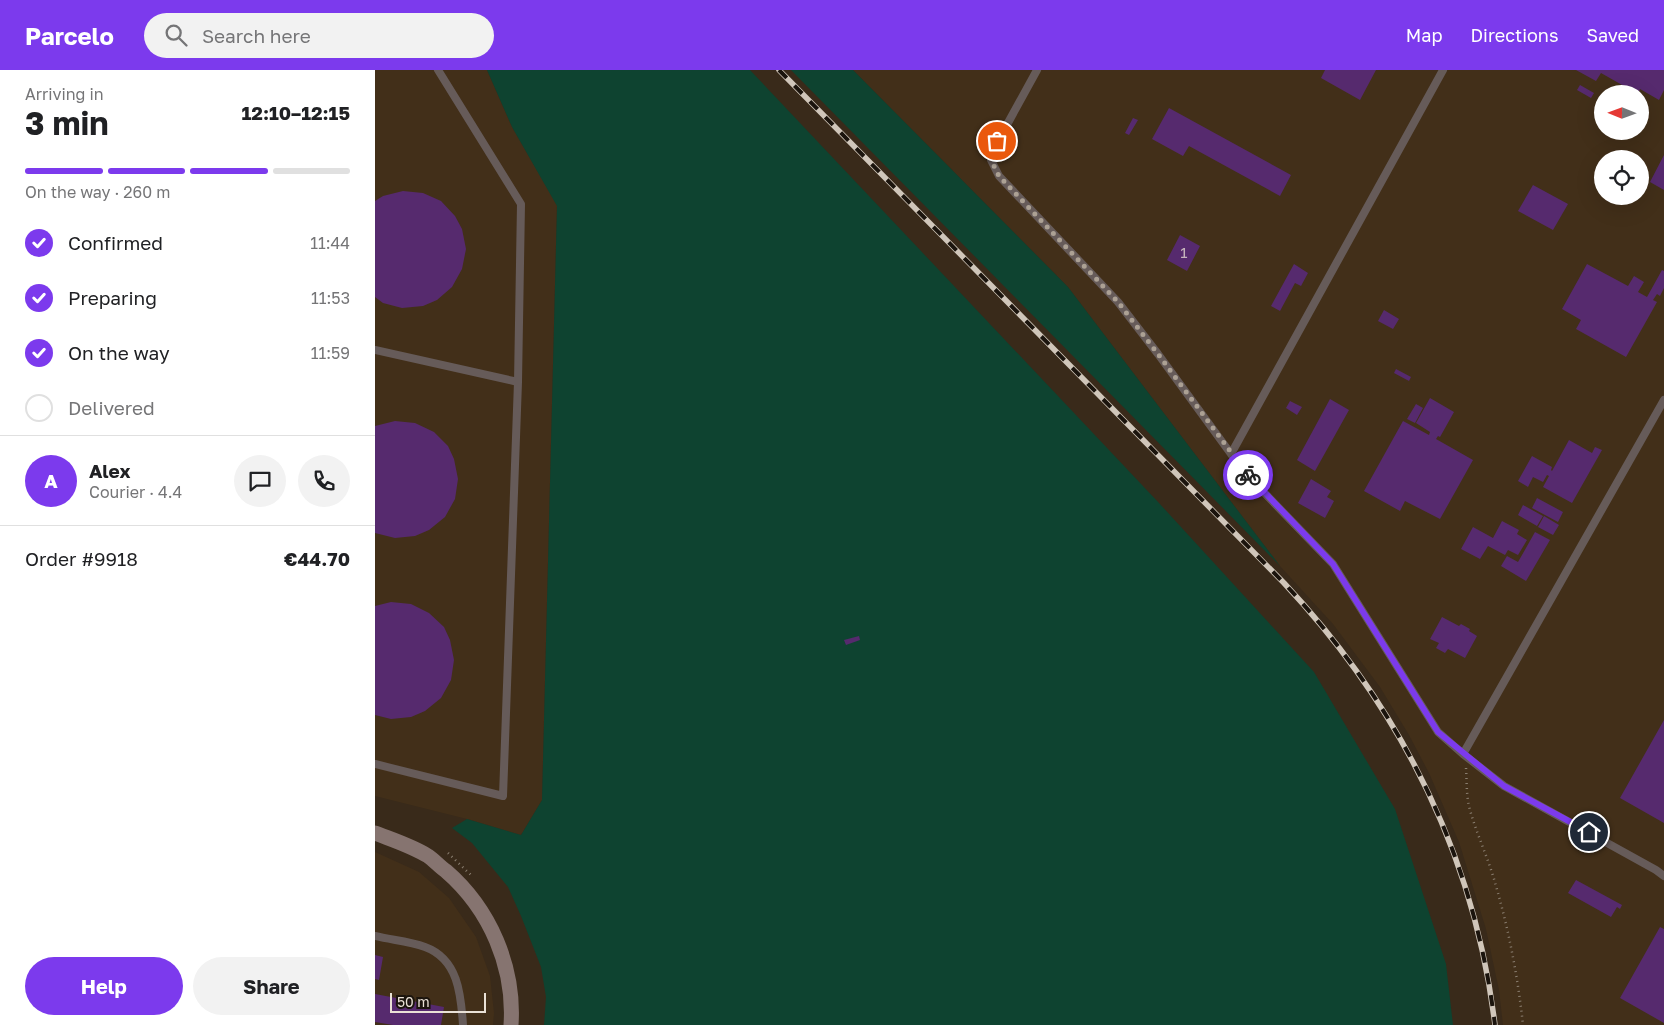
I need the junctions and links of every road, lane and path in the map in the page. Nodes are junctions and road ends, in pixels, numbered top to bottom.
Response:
1 (437, 70) edge
2 (1037, 70) edge
3 (1443, 70) edge
4 (375, 350) edge
5 (518, 382) junction
6 (1664, 400) edge
7 (1231, 454) junction
8 (1463, 754) junction
9 (375, 764) edge
10 (375, 833) edge
11 (1664, 875) edge
12 (375, 936) edge
13 (463, 1025) edge
14 (511, 1025) edge
15 (1523, 1025) edge

1 - 5 lane
2 - 7 lane
3 - 7 lane
4 - 5 lane
5 - 9 lane
6 - 8 lane
7 - 8 lane
8 - 11 lane
8 - 15 path
10 - 14 street
12 - 13 lane

